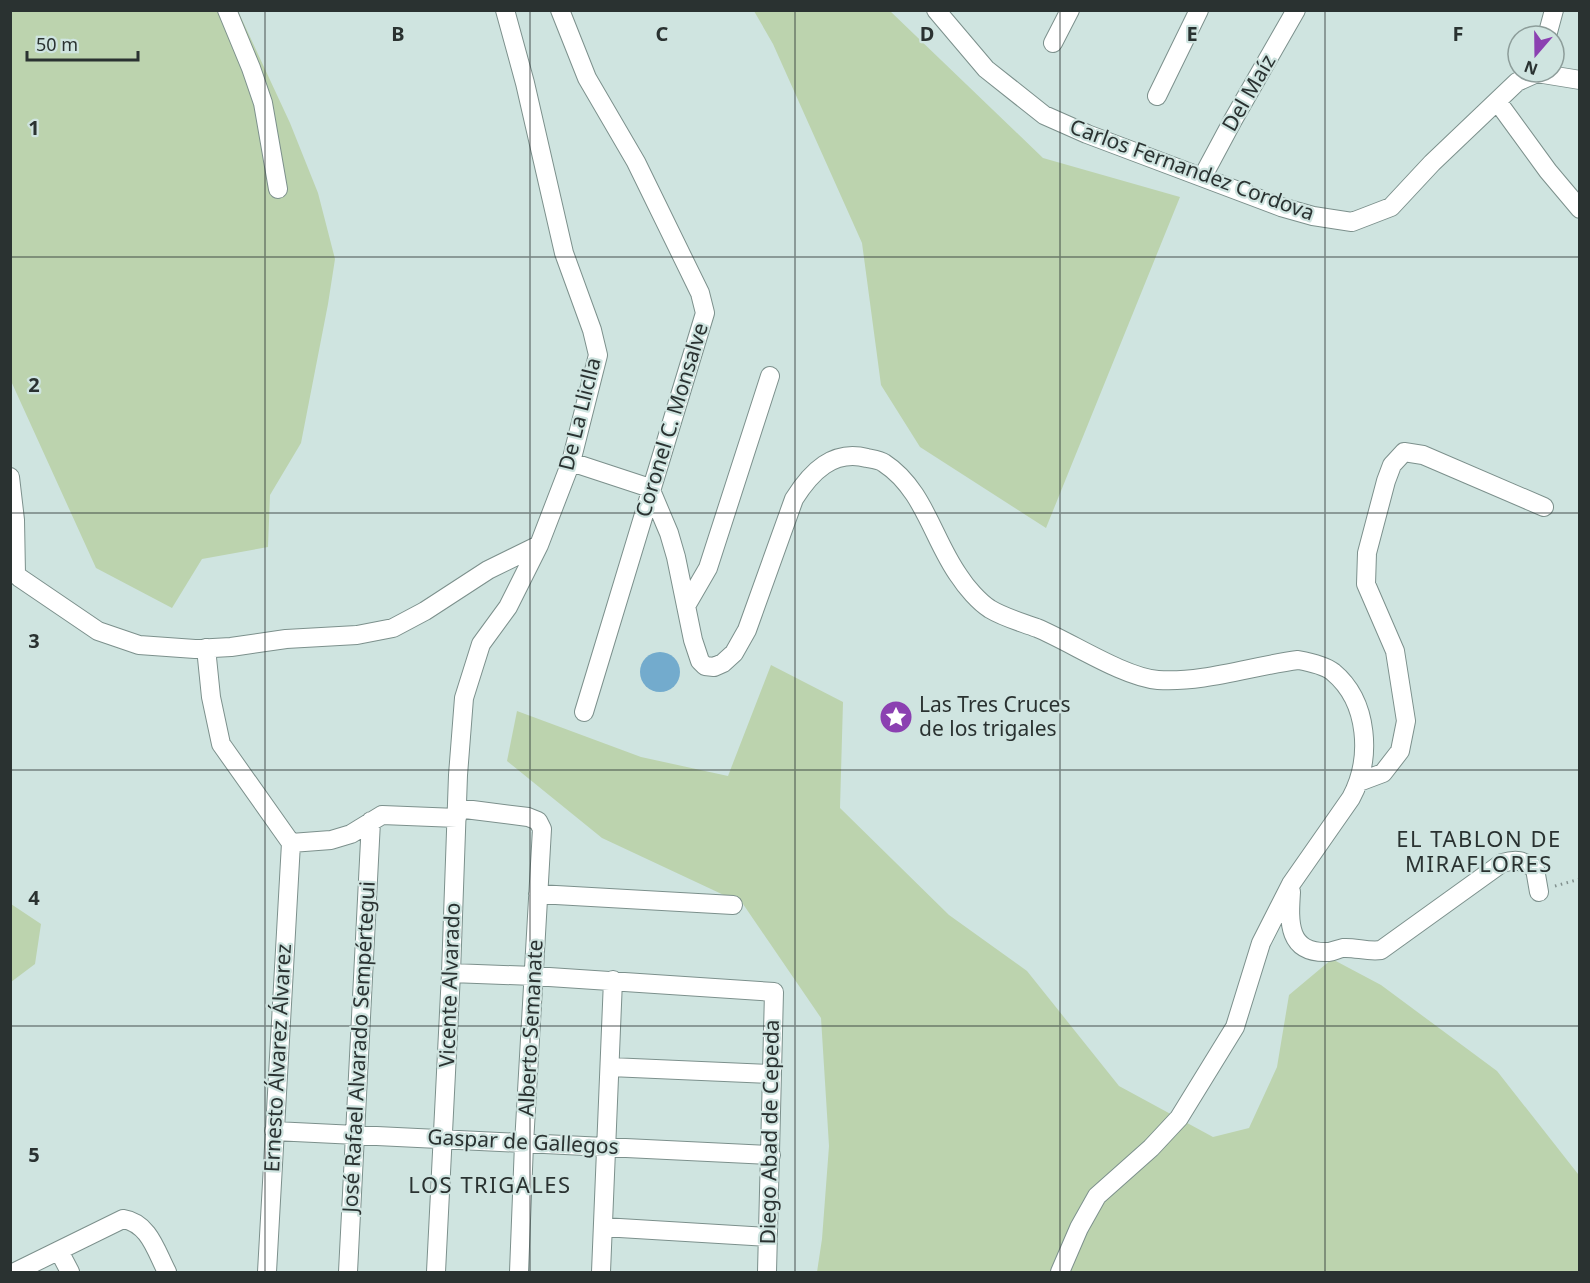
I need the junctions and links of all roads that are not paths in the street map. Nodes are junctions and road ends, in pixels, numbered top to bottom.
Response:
1 (228, 10) edge
2 (505, 10) edge
3 (560, 10) edge
4 (936, 10) edge
5 (1070, 10) edge
6 (1199, 10) edge
7 (1296, 10) edge
8 (1053, 43) dead end
9 (1515, 84) edge
10 (1157, 96) dead end
11 (1497, 101) junction
12 (1203, 176) junction
13 (278, 189) dead end
14 (1580, 208) edge
15 (770, 376) dead end
16 (571, 462) junction
17 (10, 477) edge
18 (650, 488) junction
19 (1544, 507) dead end
20 (539, 545) junction
21 (677, 563) junction
22 (708, 567) junction
23 (13, 571) edge
24 (686, 606) junction
25 (206, 648) junction
26 (464, 698) joint
27 (584, 712) dead end
28 (1359, 782) junction
29 (457, 813) junction
30 (371, 821) junction
31 (291, 843) junction
32 (1291, 884) junction
33 (1539, 891) road end
34 (538, 894) junction
35 (733, 905) dead end
36 (451, 973) junction
37 (534, 976) junction
38 (613, 980) junction
39 (610, 1067) junction
40 (772, 1074) junction
41 (274, 1131) junction
42 (355, 1133) junction
43 (443, 1138) junction
44 (524, 1144) junction
45 (606, 1146) junction
46 (771, 1155) junction
47 (603, 1227) junction
48 (768, 1237) junction
49 (59, 1251) junction
50 (17, 1268) edge
51 (70, 1272) edge
52 (167, 1272) edge
53 (267, 1272) edge
54 (348, 1272) edge
55 (436, 1272) edge
56 (519, 1272) edge
57 (601, 1272) edge
58 (767, 1272) edge
59 (1060, 1272) edge

1 - 13 street
2 - 16 street, De La Lliclla
3 - 18 street, Coronel C. Monsalve
4 - 12 street, Carlos Fernandez Cordova
5 - 8 street
6 - 10 street
7 - 12 street, Del Maíz
9 - 11 street, Carlos Fernandez Cordova
11 - 12 street, Carlos Fernandez Cordova
11 - 14 street
15 - 22 street
16 - 18 street
16 - 20 street, De La Lliclla
17 - 23 street
18 - 21 street
18 - 27 street, Coronel C. Monsalve
19 - 28 street
20 - 25 street
20 - 26 street, De La Lliclla
21 - 22 street
21 - 24 street
22 - 24 street
23 - 25 street
24 - 28 street
25 - 31 street
26 - 29 street, Vicente Alvarado
28 - 32 street
29 - 30 street
29 - 34 street, Alberto Semanate
29 - 36 street, Vicente Alvarado
30 - 31 street
30 - 42 street, José Rafael Alvarado Sempértegui
31 - 41 street, Ernesto Álvarez Álvarez
32 - 33 street
32 - 59 street
34 - 35 street
34 - 37 street, Alberto Semanate
36 - 37 street
36 - 43 street, Vicente Alvarado
37 - 38 street
37 - 44 street, Alberto Semanate
38 - 39 street
38 - 40 street, Diego Abad de Cepeda
39 - 40 street
39 - 45 street
40 - 46 street, Diego Abad de Cepeda
41 - 42 street, Gaspar de Gallegos
41 - 53 street, Ernesto Álvarez Álvarez
42 - 43 street, Gaspar de Gallegos
42 - 54 street, José Rafael Alvarado Sempértegui
43 - 44 street, Gaspar de Gallegos
43 - 55 street, Vicente Alvarado
44 - 45 street, Gaspar de Gallegos
44 - 56 street, Alberto Semanate
45 - 46 street, Gaspar de Gallegos
45 - 47 street
46 - 48 street, Diego Abad de Cepeda
47 - 48 street
47 - 57 street
48 - 58 street, Diego Abad de Cepeda
49 - 50 street
49 - 51 street
49 - 52 street

